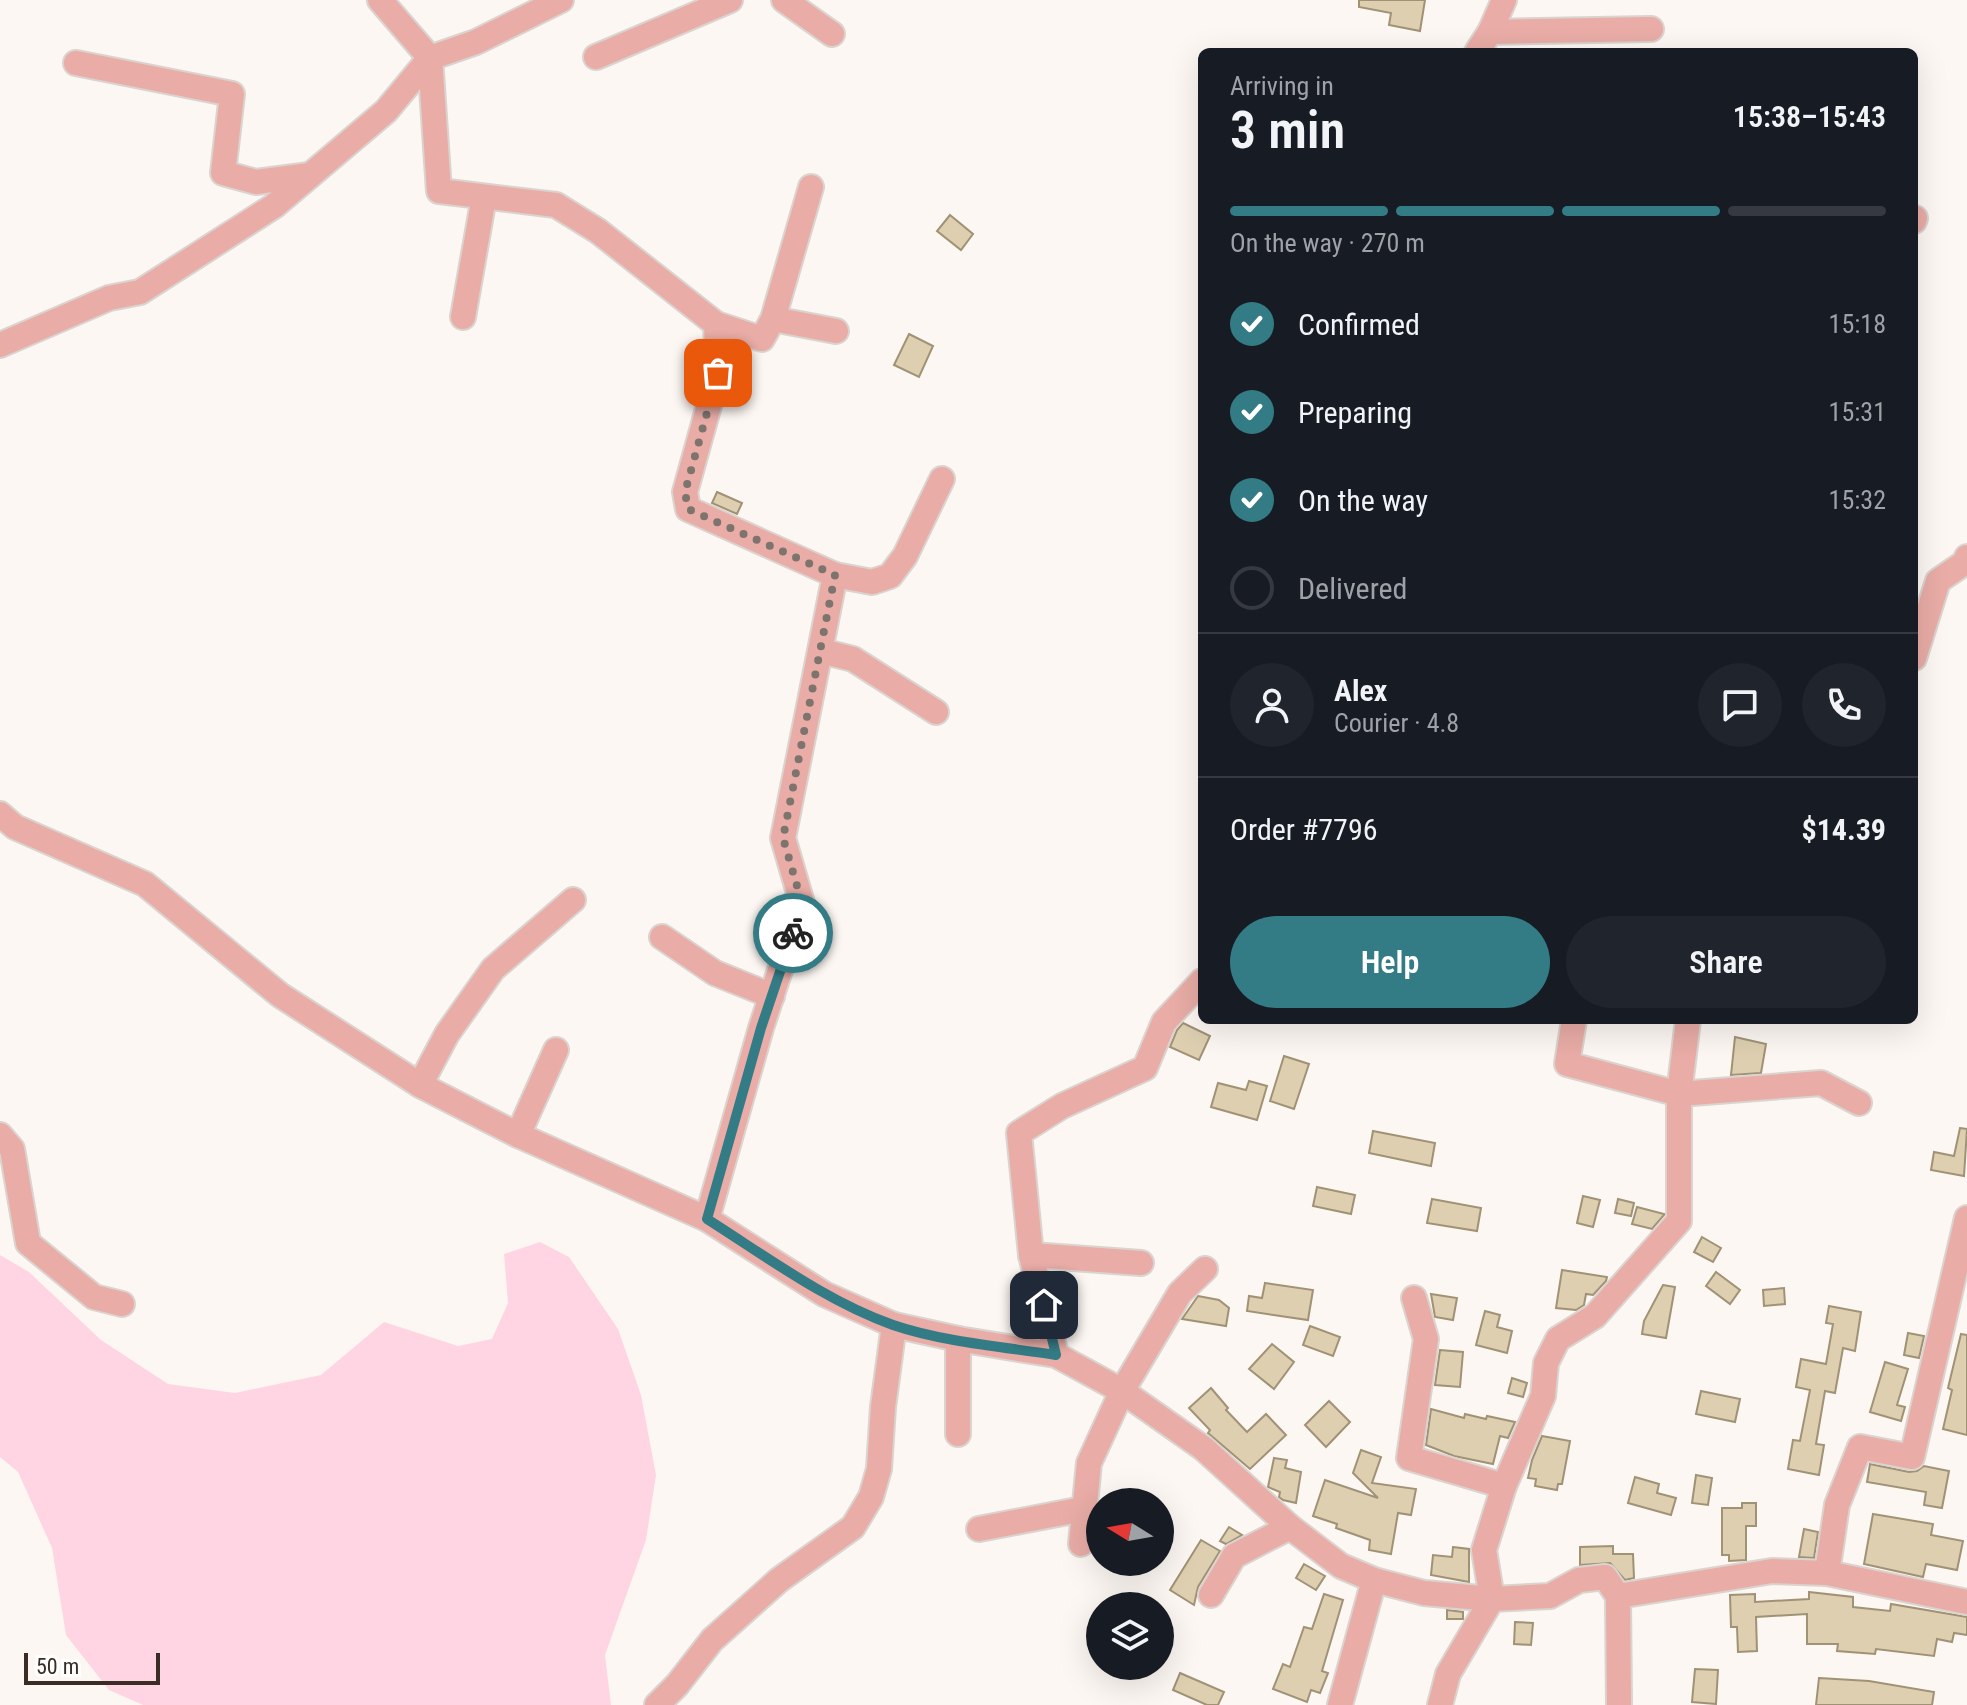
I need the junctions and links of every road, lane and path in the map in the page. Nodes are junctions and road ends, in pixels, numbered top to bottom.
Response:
1 (380, 0) edge
2 (561, 0) edge
3 (730, 0) edge
4 (784, 0) edge
5 (1504, 0) edge
6 (1651, 29) dead end
7 (832, 34) dead end
8 (1484, 42) edge
9 (596, 57) dead end
10 (430, 58) junction
11 (76, 63) dead end
12 (310, 175) junction
13 (811, 187) dead end
14 (484, 197) junction
15 (463, 317) dead end
16 (773, 319) junction
17 (716, 324) junction
18 (836, 331) dead end
19 (0, 345) edge
20 (942, 479) dead end
21 (1967, 557) edge
22 (835, 575) junction
23 (1918, 645) edge
24 (821, 651) junction
25 (936, 712) dead end
26 (0, 814) edge
27 (573, 900) dead end
28 (662, 937) dead end
29 (1198, 985) edge
30 (772, 996) junction
31 (1573, 1024) edge
32 (1688, 1024) edge
33 (556, 1050) dead end
34 (420, 1085) junction
35 (1679, 1094) junction
36 (1859, 1103) dead end
37 (0, 1135) edge
38 (518, 1135) junction
39 (1967, 1218) edge
40 (707, 1219) junction
41 (1031, 1255) junction
42 (1141, 1263) dead end
43 (1205, 1269) dead end
44 (1414, 1298) dead end
45 (122, 1304) dead end
46 (894, 1325) junction
47 (958, 1339) junction
48 (1056, 1355) junction
49 (1122, 1391) junction
50 (958, 1434) dead end
51 (1504, 1486) junction
52 (1083, 1509) junction
53 (1290, 1527) junction
54 (979, 1529) dead end
55 (1081, 1544) dead end
56 (1827, 1573) junction
57 (1374, 1580) junction
58 (1211, 1595) dead end
59 (1618, 1596) junction
60 (1492, 1599) junction
61 (1967, 1602) edge
62 (657, 1705) edge
63 (1340, 1705) edge
64 (1440, 1705) edge
65 (1619, 1705) edge

1 - 10 street
2 - 10 street
3 - 9 street
4 - 7 street
5 - 8 street
6 - 8 street
10 - 12 street
10 - 14 street
11 - 12 street
12 - 19 street
13 - 16 street
14 - 15 street
14 - 17 street
16 - 17 street
16 - 18 street
17 - 22 street
20 - 22 street
21 - 23 street
22 - 24 street
24 - 25 street
24 - 30 street
26 - 34 street
27 - 34 street
28 - 30 street
29 - 41 street
30 - 40 street
31 - 35 street
32 - 35 street
33 - 38 street
34 - 38 street
35 - 36 street
35 - 51 street
37 - 45 street
38 - 40 street
39 - 56 street
40 - 46 street
41 - 42 street
41 - 48 street
43 - 49 street
44 - 51 street
46 - 47 street
46 - 62 street
47 - 48 street
47 - 50 street
48 - 49 street
49 - 52 street
49 - 53 street
51 - 60 street
52 - 54 street
52 - 55 street
53 - 57 street
53 - 58 street
56 - 59 street
56 - 61 street
57 - 60 street
57 - 63 street
59 - 60 street
59 - 65 street
60 - 64 street

